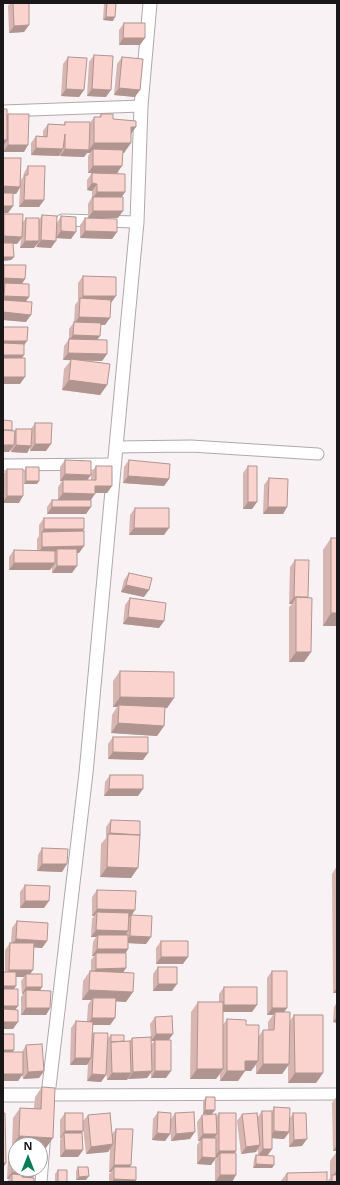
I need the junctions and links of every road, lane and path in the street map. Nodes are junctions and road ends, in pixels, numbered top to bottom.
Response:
1 (150, 3) edge
2 (141, 106) junction
3 (3, 111) edge
4 (50, 220) edge
5 (137, 222) junction
6 (116, 447) junction
7 (318, 454) dead end
8 (114, 464) junction
9 (3, 465) edge
10 (337, 1094) edge
11 (3, 1095) edge
12 (48, 1095) junction
13 (41, 1182) edge

1 - 2 street
2 - 3 street
2 - 5 street
4 - 5 street
5 - 6 street
6 - 7 street
6 - 8 street
8 - 9 street
8 - 12 street
10 - 12 street
11 - 12 street
12 - 13 street

